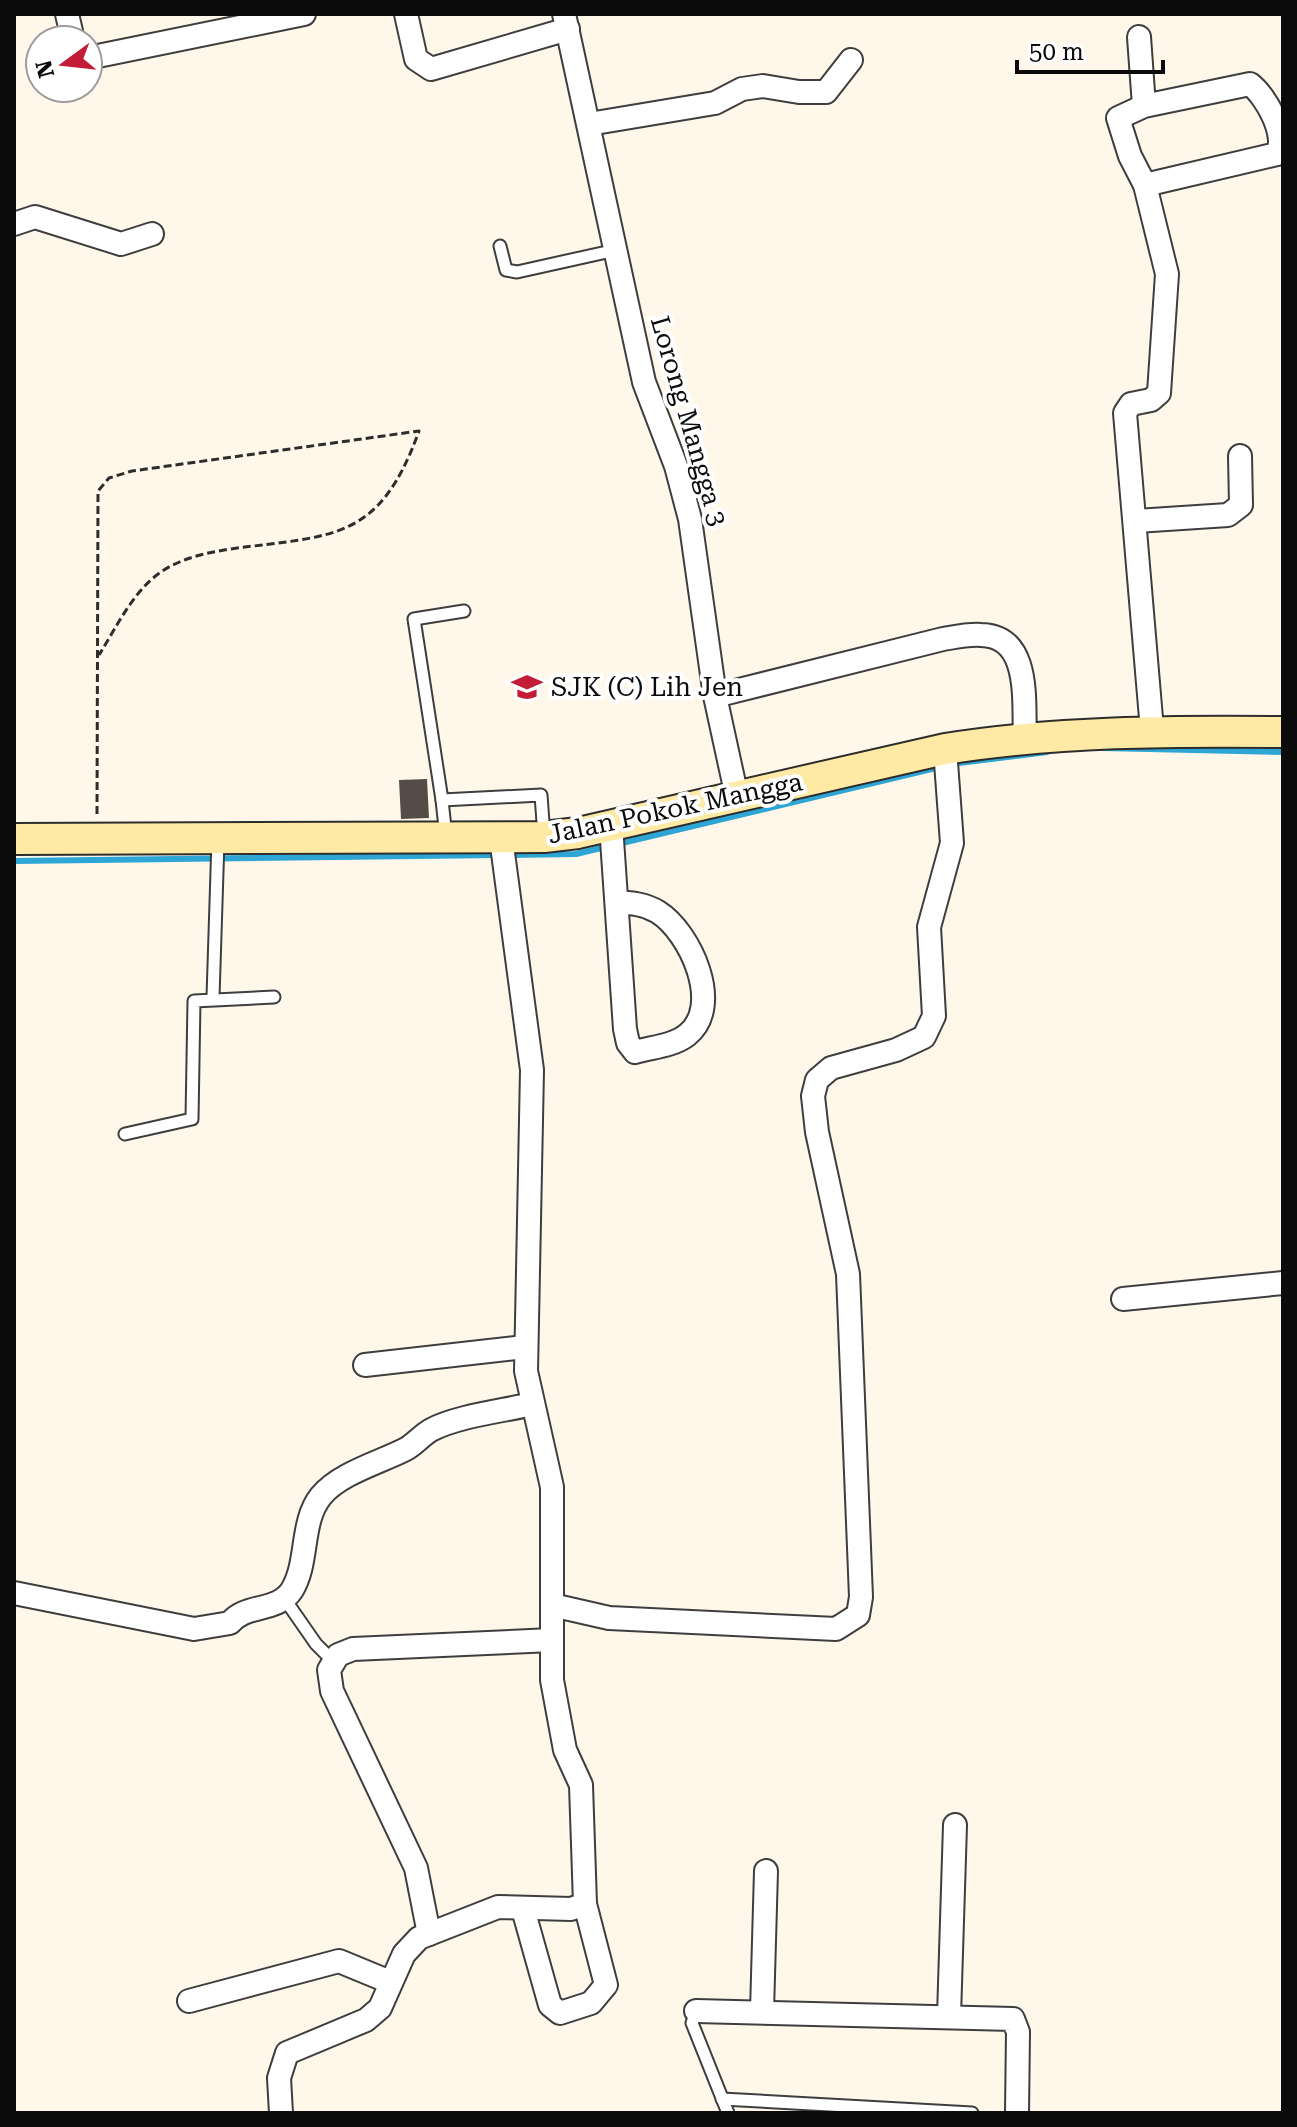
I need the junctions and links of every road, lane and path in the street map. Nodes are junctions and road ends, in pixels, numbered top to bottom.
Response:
1 (304, 14) edge
2 (406, 14) edge
3 (566, 22) edge
4 (1139, 37) dead end
5 (104, 55) edge
6 (851, 60) dead end
7 (1144, 106) junction
8 (589, 124) junction
9 (1145, 185) junction
10 (14, 224) edge
11 (152, 234) dead end
12 (500, 246) dead end
13 (617, 249) junction
14 (1240, 456) dead end
15 (1136, 521) junction
16 (464, 611) dead end
17 (99, 655) junction
18 (715, 696) junction
19 (1152, 730) junction
20 (1283, 732) edge
21 (1025, 737) junction
22 (946, 754) junction
23 (737, 797) junction
24 (442, 800) junction
25 (544, 837) junction
26 (446, 838) junction
27 (14, 839) edge
28 (612, 839) junction
29 (218, 840) junction
30 (96, 841) junction
31 (503, 851) junction
32 (617, 902) junction
33 (213, 997) junction
34 (274, 997) dead end
35 (125, 1134) dead end
36 (1283, 1283) edge
37 (1123, 1299) dead end
38 (525, 1347) junction
39 (365, 1365) dead end
40 (532, 1404) junction
41 (14, 1593) edge
42 (284, 1598) junction
43 (552, 1605) junction
44 (552, 1640) junction
45 (334, 1662) junction
46 (955, 1825) dead end
47 (766, 1871) dead end
48 (585, 1904) junction
49 (523, 1909) junction
50 (429, 1934) junction
51 (390, 1982) junction
52 (189, 2001) dead end
53 (696, 2011) joint
54 (762, 2011) junction
55 (949, 2016) junction
56 (722, 2099) junction
57 (281, 2113) edge
58 (728, 2113) edge
59 (972, 2113) edge
60 (1017, 2113) edge

1 - 5 street
2 - 3 street
3 - 8 street, Lorong Mangga 3
4 - 7 street
6 - 8 street
7 - 9 street
7 - 9 street
8 - 13 street, Lorong Mangga 3
9 - 15 street
10 - 11 street
12 - 13 lane
13 - 18 street, Lorong Mangga 3
14 - 15 street
15 - 19 street
16 - 24 lane
17 - 17 path
17 - 30 path
18 - 21 street
18 - 23 street, Lorong Mangga 3
19 - 20 main road, Jalan Pokok Mangga
19 - 21 main road, Jalan Pokok Mangga
21 - 22 main road, Jalan Pokok Mangga
22 - 23 main road, Jalan Pokok Mangga
22 - 43 street
23 - 28 main road, Jalan Pokok Mangga
24 - 25 lane
24 - 26 lane
25 - 28 main road, Jalan Pokok Mangga
25 - 31 main road, Jalan Pokok Mangga
26 - 29 main road, Jalan Pokok Mangga
26 - 31 main road, Jalan Pokok Mangga
27 - 30 main road, Jalan Pokok Mangga
28 - 32 street
29 - 30 main road, Jalan Pokok Mangga
29 - 33 lane
31 - 38 street
32 - 32 street
33 - 34 lane
33 - 35 lane
36 - 37 street
38 - 39 street
38 - 40 street
40 - 42 street
40 - 43 street
41 - 42 street
42 - 45 lane
43 - 44 street
44 - 45 street
44 - 48 street
45 - 50 street
46 - 55 street
47 - 54 street
48 - 49 street
48 - 49 street
49 - 50 street
50 - 51 street
51 - 52 street
51 - 57 street
53 - 54 street
53 - 56 lane
54 - 55 street
55 - 60 street
56 - 58 lane
56 - 59 lane

